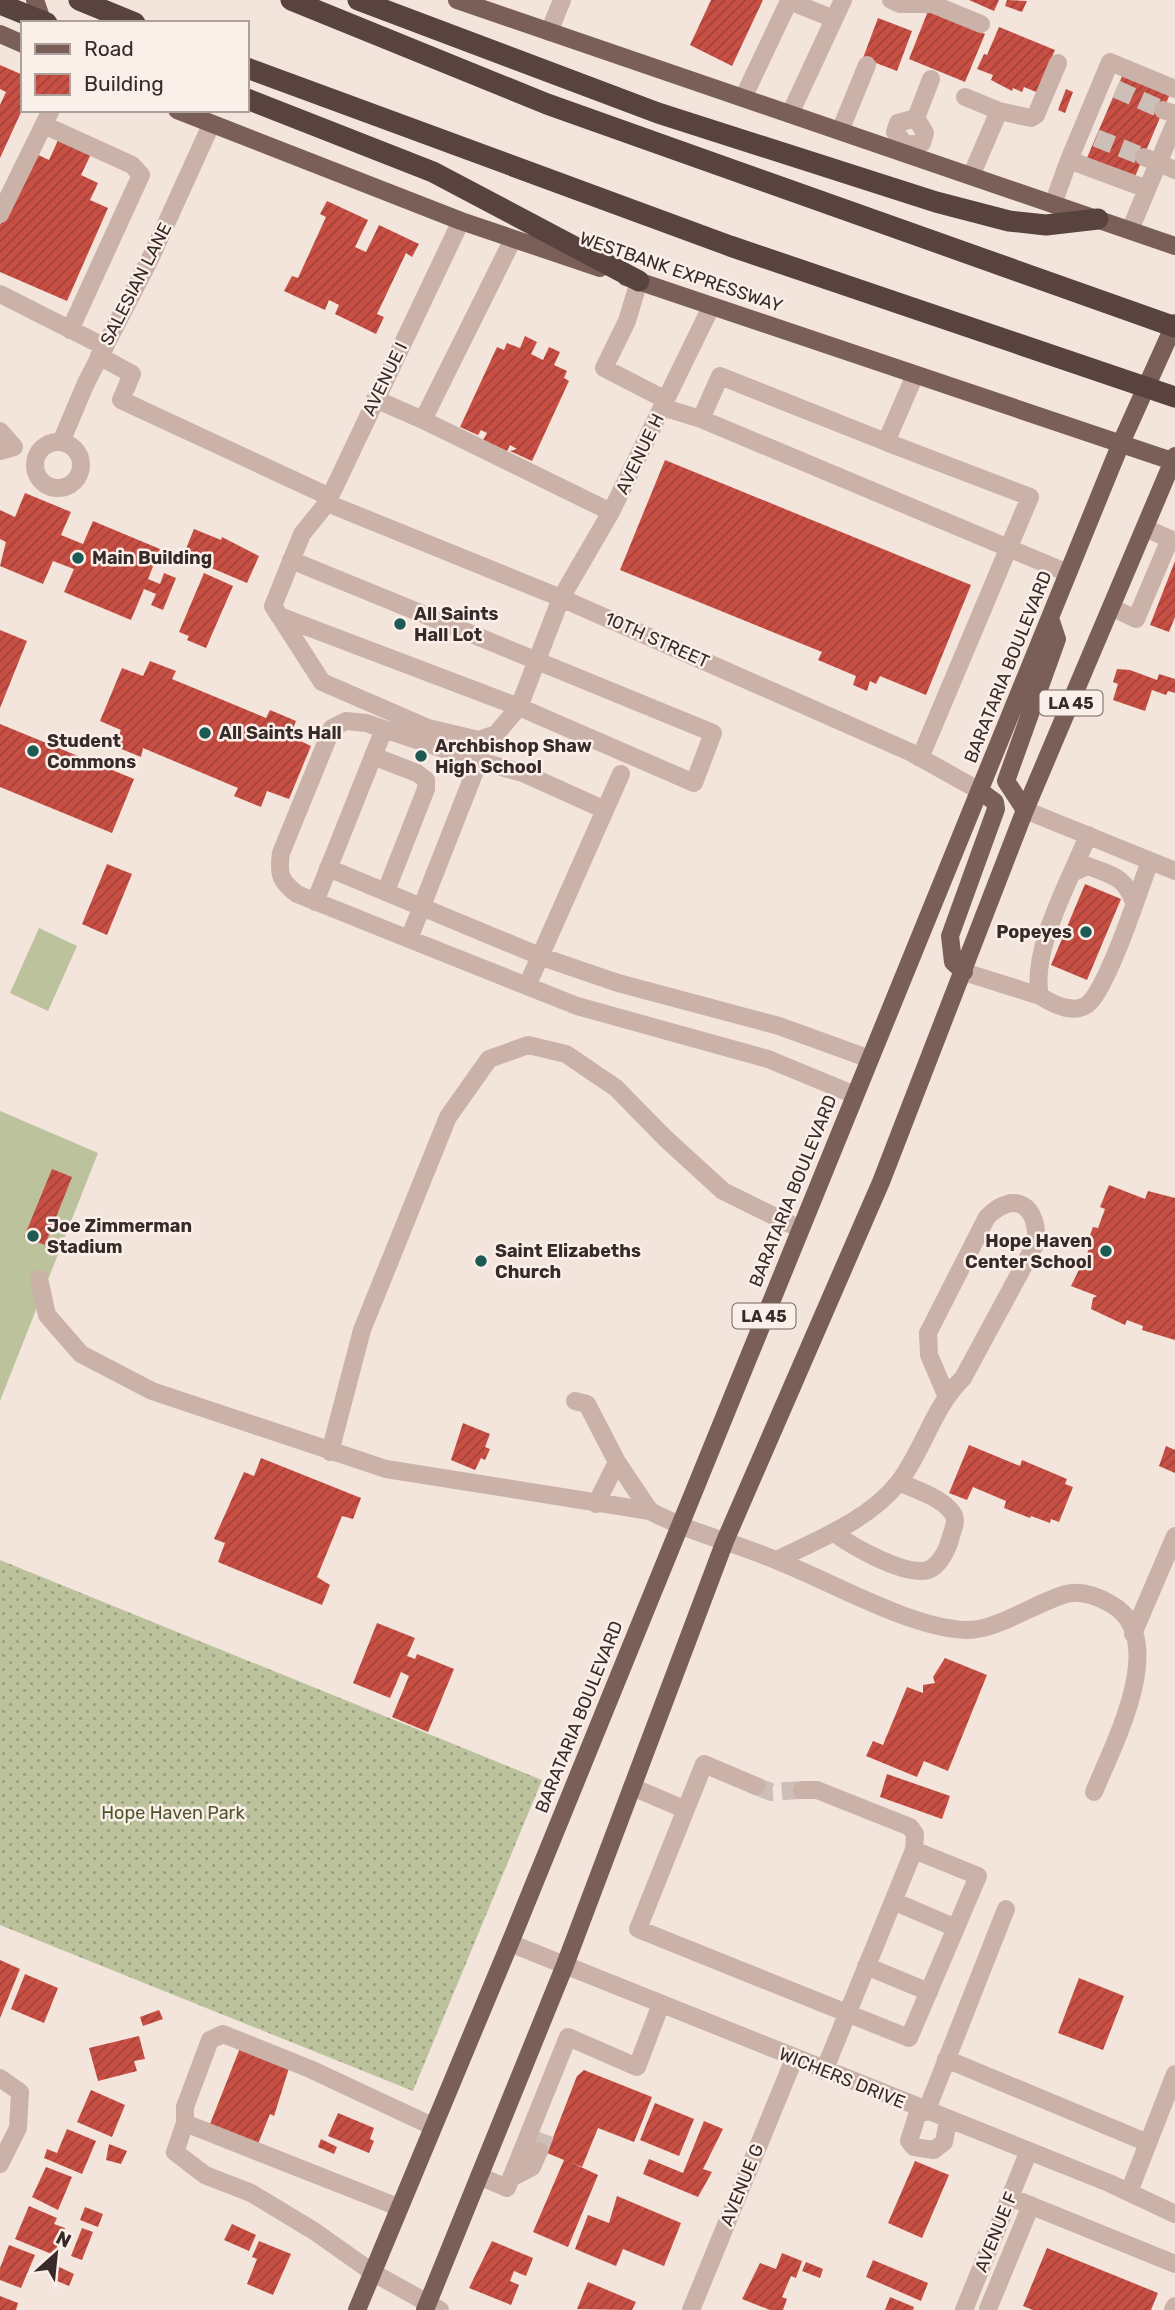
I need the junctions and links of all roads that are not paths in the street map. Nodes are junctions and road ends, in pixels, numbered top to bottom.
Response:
1 (35, 0) edge
2 (79, 0) edge
3 (291, 0) edge
4 (358, 0) edge
5 (457, 0) edge
6 (562, 0) edge
7 (843, 0) edge
8 (891, 0) edge
9 (0, 5) edge
10 (834, 19) junction
11 (40, 21) edge
12 (44, 21) edge
13 (130, 21) edge
14 (982, 24) dead end
15 (549, 32) junction
16 (0, 34) edge
17 (21, 43) edge
18 (1058, 63) dead end
19 (867, 65) dead end
20 (248, 68) edge
21 (931, 79) dead end
22 (1175, 89) edge
23 (965, 97) dead end
24 (743, 98) junction
25 (248, 99) edge
26 (999, 111) junction
27 (182, 112) edge
28 (790, 114) junction
29 (1171, 116) edge
30 (48, 117) edge
31 (211, 125) junction
32 (841, 131) junction
33 (905, 149) junction
34 (1069, 160) junction
35 (1159, 163) edge
36 (971, 176) junction
37 (1147, 189) junction
38 (1053, 204) junction
39 (0, 214) edge
40 (1098, 219) junction
41 (461, 221) junction
42 (1130, 230) junction
43 (513, 239) junction
44 (1175, 246) edge
45 (639, 281) junction
46 (0, 294) edge
47 (711, 307) junction
48 (1175, 325) edge
49 (70, 330) junction
50 (102, 352) junction
51 (915, 375) junction
52 (1175, 397) edge
53 (375, 398) junction
54 (664, 403) junction
55 (701, 419) junction
56 (423, 420) junction
57 (0, 431) edge
58 (61, 442) junction
59 (886, 442) junction
60 (1121, 443) junction
61 (7, 449) edge
62 (38, 453) junction
63 (1174, 460) edge
64 (328, 500) junction
65 (611, 512) junction
66 (1145, 528) junction
67 (1173, 538) edge
68 (1008, 548) junction
69 (292, 560) junction
70 (1068, 573) junction
71 (561, 598) junction
72 (1111, 607) junction
73 (279, 617) junction
74 (1050, 618) junction
75 (537, 660) junction
76 (519, 708) junction
77 (384, 729) junction
78 (373, 756) junction
79 (920, 758) junction
80 (479, 761) junction
81 (621, 774) dead end
82 (980, 791) junction
83 (605, 810) junction
84 (1026, 810) junction
85 (1088, 835) junction
86 (1150, 861) junction
87 (328, 868) junction
88 (1175, 871) edge
89 (1073, 872) junction
90 (386, 891) junction
91 (315, 902) junction
92 (1134, 902) junction
93 (421, 906) junction
94 (409, 939) junction
95 (542, 957) junction
96 (964, 972) junction
97 (527, 986) junction
98 (1040, 996) junction
99 (870, 1059) junction
100 (855, 1095) junction
101 (800, 1228) junction
102 (39, 1279) dead end
103 (946, 1395) junction
104 (575, 1401) dead end
105 (330, 1452) junction
106 (617, 1462) junction
107 (899, 1482) junction
108 (596, 1504) junction
109 (650, 1511) junction
110 (678, 1526) junction
111 (833, 1532) junction
112 (1175, 1536) edge
113 (725, 1541) junction
114 (778, 1560) junction
115 (1133, 1634) junction
116 (756, 1786) tunnel mouth
117 (632, 1787) junction
118 (802, 1790) tunnel mouth
119 (1094, 1792) dead end
120 (684, 1809) junction
121 (914, 1850) junction
122 (893, 1901) junction
123 (1006, 1909) dead end
124 (956, 1928) junction
125 (510, 1943) junction
126 (565, 1965) junction
127 (866, 1966) junction
128 (929, 1992) junction
129 (661, 2004) junction
130 (847, 2012) junction
131 (794, 2059) junction
132 (946, 2059) junction
133 (824, 2071) junction
134 (1175, 2074) edge
135 (0, 2078) edge
136 (542, 2101) junction
137 (923, 2110) junction
138 (948, 2121) junction
139 (185, 2123) junction
140 (432, 2126) junction
141 (547, 2129) tunnel mouth
142 (1148, 2143) junction
143 (539, 2151) tunnel mouth
144 (1028, 2153) junction
145 (0, 2164) edge
146 (479, 2176) junction
147 (511, 2178) junction
148 (1129, 2193) junction
149 (1010, 2197) junction
150 (1031, 2205) junction
151 (398, 2207) junction
152 (1175, 2214) edge
153 (1175, 2264) edge
154 (372, 2272) junction
155 (966, 2305) edge
156 (430, 2308) edge
157 (990, 2309) edge
158 (357, 2310) edge
159 (691, 2310) edge

1 - 12 main road
2 - 13 highway
3 - 48 highway, bridge
4 - 40 highway
5 - 15 main road
6 - 15 street
7 - 10 street
8 - 14 street
9 - 11 highway, bridge
10 - 24 street
10 - 28 street
15 - 24 main road
16 - 17 main road
18 - 26 street
19 - 32 street
20 - 52 highway, bridge
21 - 33 street
22 - 34 street
23 - 26 street
24 - 28 main road
25 - 45 highway
26 - 36 street
27 - 31 main road, WESTBANK EXPRESSWAY
28 - 32 main road
29 - 35 street
30 - 39 street
30 - 49 street
31 - 41 main road, WESTBANK EXPRESSWAY
31 - 50 street, SALESIAN LANE
32 - 33 main road
33 - 36 main road
34 - 37 street
34 - 38 street
35 - 37 street
36 - 38 main road
37 - 42 street
38 - 40 main road
40 - 42 main road
41 - 43 main road, WESTBANK EXPRESSWAY
41 - 53 street, AVENUE I
42 - 44 main road
43 - 45 main road, WESTBANK EXPRESSWAY
43 - 56 street
45 - 47 main road, WESTBANK EXPRESSWAY
45 - 54 street
46 - 49 street
47 - 51 main road, WESTBANK EXPRESSWAY
47 - 54 street, AVENUE H
48 - 60 main road, BARATARIA BOULEVARD / LA 45
49 - 50 street
50 - 58 street, SALESIAN LANE
50 - 64 street, 10TH STREET
51 - 59 street
51 - 60 main road, WESTBANK EXPRESSWAY
53 - 56 street
53 - 64 street, AVENUE I
54 - 55 street
54 - 65 street, AVENUE H
55 - 59 street
55 - 68 street
56 - 65 street
57 - 61 street
58 - 62 street
58 - 62 street
59 - 68 street
60 - 63 main road, WESTBANK EXPRESSWAY
60 - 70 main road, BARATARIA BOULEVARD / LA 45
61 - 62 street
63 - 66 main road, LA 45
64 - 69 street, AVENUE I
64 - 71 street, 10TH STREET
65 - 71 street, AVENUE H
66 - 67 street
66 - 72 main road, LA 45
67 - 72 street
68 - 70 street
68 - 79 street
69 - 73 street, AVENUE I
69 - 75 street
70 - 74 main road, BARATARIA BOULEVARD / LA 45
71 - 75 street, AVENUE H
71 - 79 street, 10TH STREET
72 - 84 main road, LA 45
73 - 76 street
73 - 76 street
74 - 82 main road, BARATARIA BOULEVARD / LA 45
74 - 84 main road
75 - 76 street, AVENUE H
75 - 76 street
77 - 78 street
77 - 80 street
77 - 91 street
78 - 87 street
78 - 90 street
79 - 82 street, 10TH STREET
80 - 83 street
80 - 93 street
81 - 83 street
82 - 96 main road
82 - 99 main road, BARATARIA BOULEVARD / LA 45
83 - 95 street
84 - 85 street
84 - 96 main road, LA 45
85 - 86 street
85 - 89 street
86 - 88 street
86 - 92 street
87 - 90 street
87 - 91 street
89 - 92 street
89 - 98 street
90 - 93 street
91 - 94 street
92 - 98 street
93 - 94 street
93 - 95 street
94 - 97 street
95 - 97 street
95 - 99 street
96 - 98 street
96 - 113 main road, LA 45
97 - 100 street
99 - 100 main road, BARATARIA BOULEVARD / LA 45
100 - 101 main road, BARATARIA BOULEVARD / LA 45
101 - 105 street
101 - 110 main road, BARATARIA BOULEVARD / LA 45
102 - 105 street
103 - 103 street
103 - 107 street
104 - 106 street
105 - 108 street
106 - 108 street
106 - 109 street
107 - 111 street
107 - 111 street
108 - 109 street
109 - 110 street
110 - 113 street
110 - 125 main road, BARATARIA BOULEVARD / LA 45
111 - 114 street
112 - 115 street
113 - 114 street
113 - 117 main road, LA 45
114 - 115 street
115 - 119 street
116 - 120 street
117 - 120 street
117 - 126 main road, LA 45
118 - 121 street
120 - 130 street
121 - 122 street
121 - 124 street
122 - 124 street
122 - 127 street
123 - 132 street
124 - 128 street
125 - 126 street, WICHERS DRIVE
125 - 140 main road, BARATARIA BOULEVARD / LA 45
126 - 129 street, WICHERS DRIVE
126 - 146 main road, LA 45
127 - 128 street
127 - 130 street
128 - 130 street
129 - 131 street, WICHERS DRIVE
129 - 136 street
130 - 133 street
131 - 133 street, WICHERS DRIVE
131 - 159 street, AVENUE G
132 - 137 street
132 - 142 street
133 - 137 street, WICHERS DRIVE
134 - 142 street
135 - 145 street
136 - 141 street
136 - 147 street
137 - 138 street, WICHERS DRIVE
137 - 138 street
138 - 144 street, WICHERS DRIVE
139 - 140 street
139 - 151 street
139 - 154 street
140 - 151 main road, BARATARIA BOULEVARD / LA 45
142 - 148 street
143 - 147 street
144 - 148 street, WICHERS DRIVE
144 - 149 street, AVENUE F
146 - 147 street
146 - 156 main road, LA 45
148 - 152 street, WICHERS DRIVE
149 - 150 street
149 - 155 street, AVENUE F
150 - 153 street
150 - 157 street
151 - 154 main road, BARATARIA BOULEVARD / LA 45
154 - 156 street
154 - 158 main road, BARATARIA BOULEVARD / LA 45
155 - 157 street

